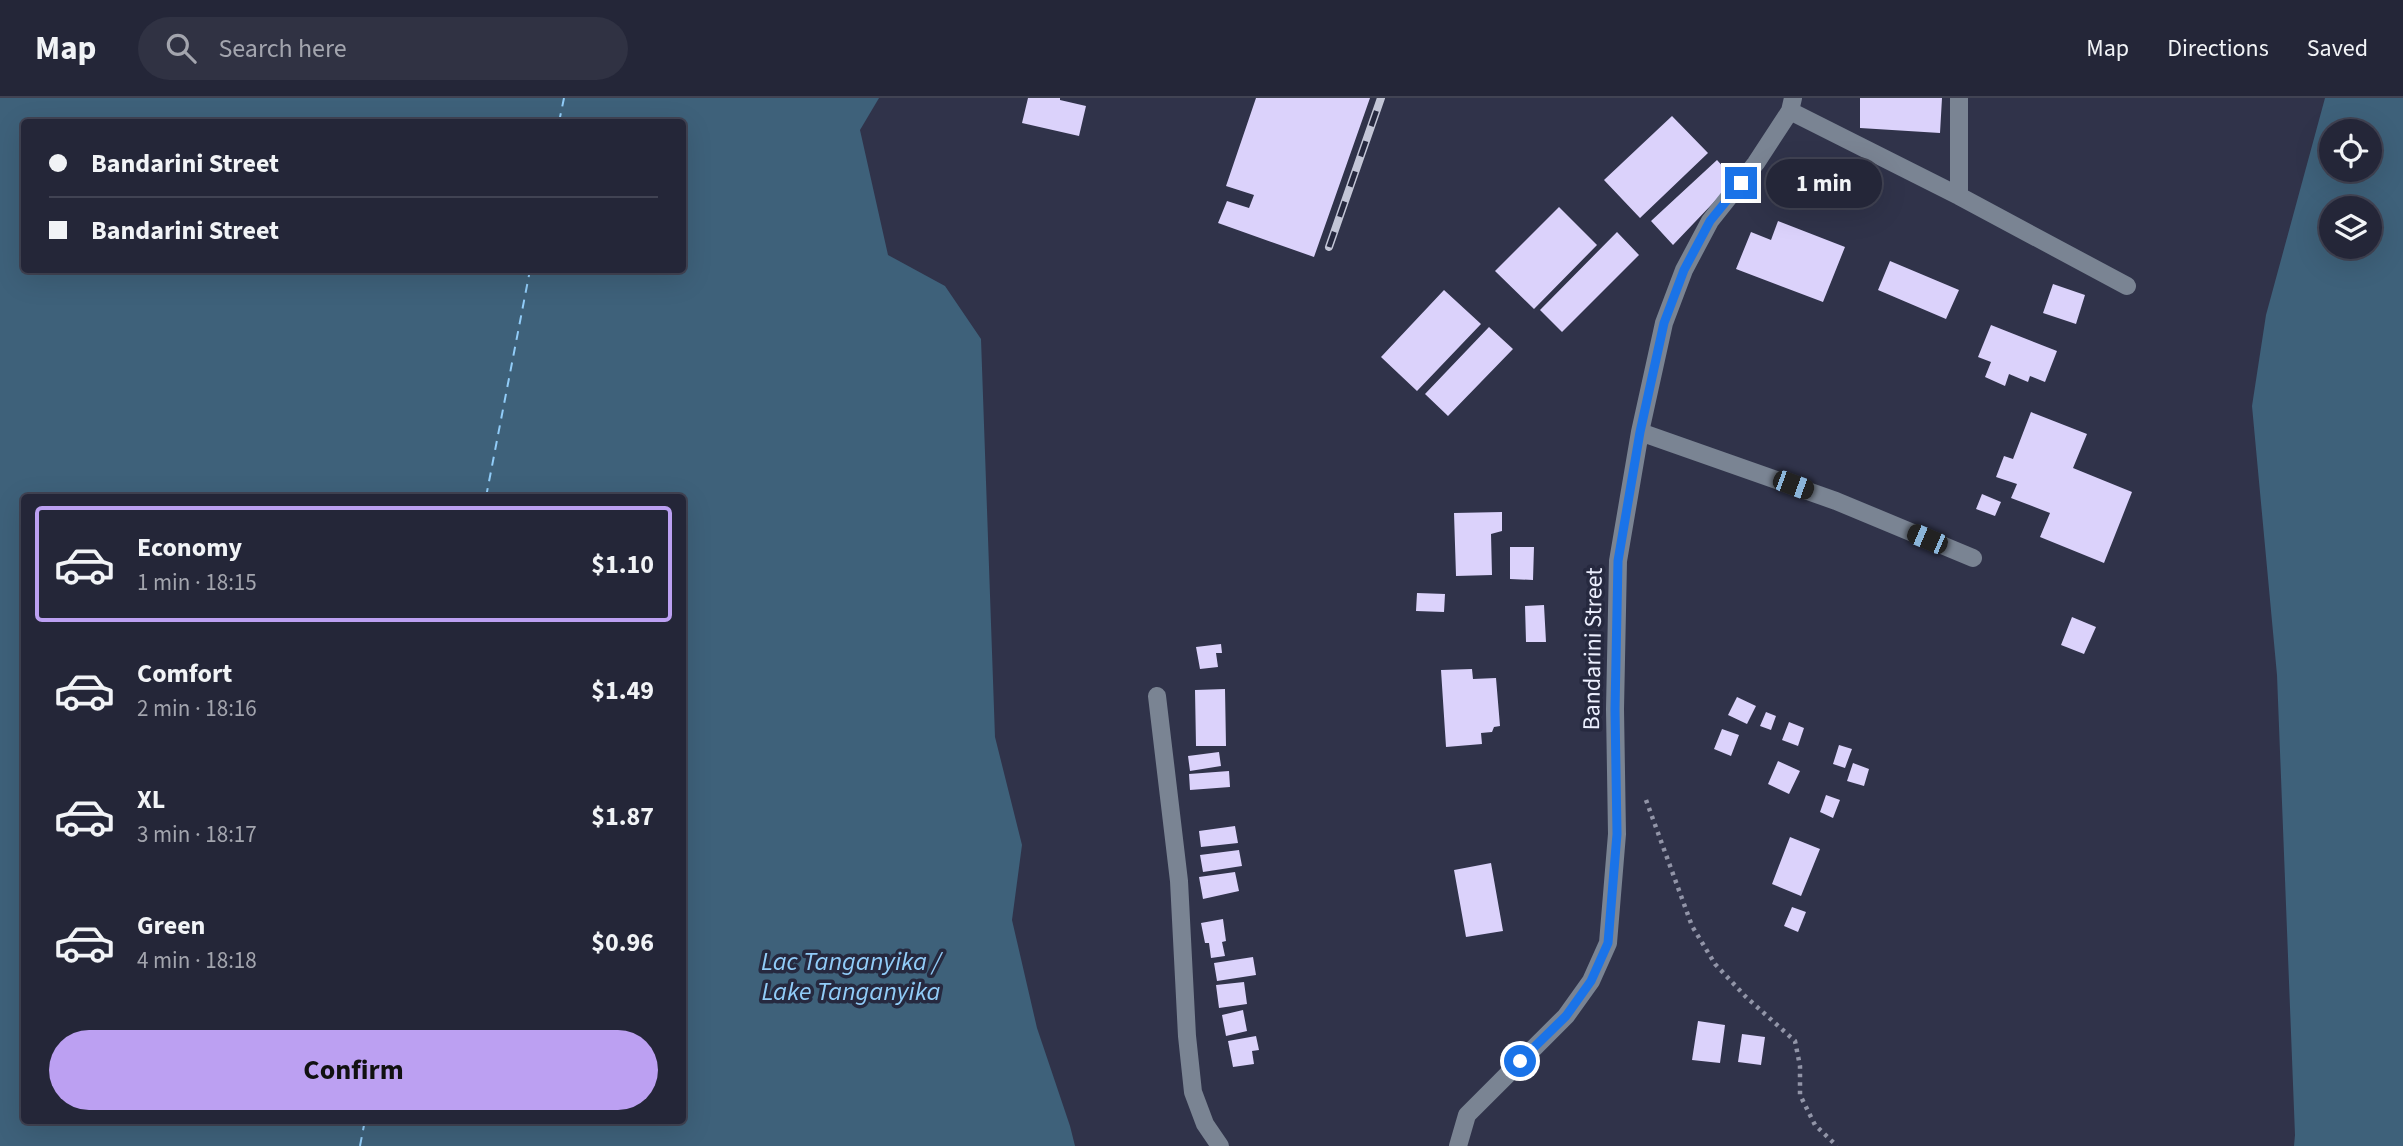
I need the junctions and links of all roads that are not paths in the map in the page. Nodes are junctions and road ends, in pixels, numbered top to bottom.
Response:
1 (1959, 98) edge
2 (1792, 104) edge
3 (1959, 196) junction
4 (2127, 286) dead end
5 (1640, 432) junction
6 (1973, 558) dead end
7 (1157, 696) dead end
8 (1220, 1146) edge
9 (1458, 1146) edge

1 - 3 street
2 - 3 street
2 - 5 street, Bandarini Street
3 - 4 street
5 - 6 street
5 - 9 street, Bandarini Street
7 - 8 street

